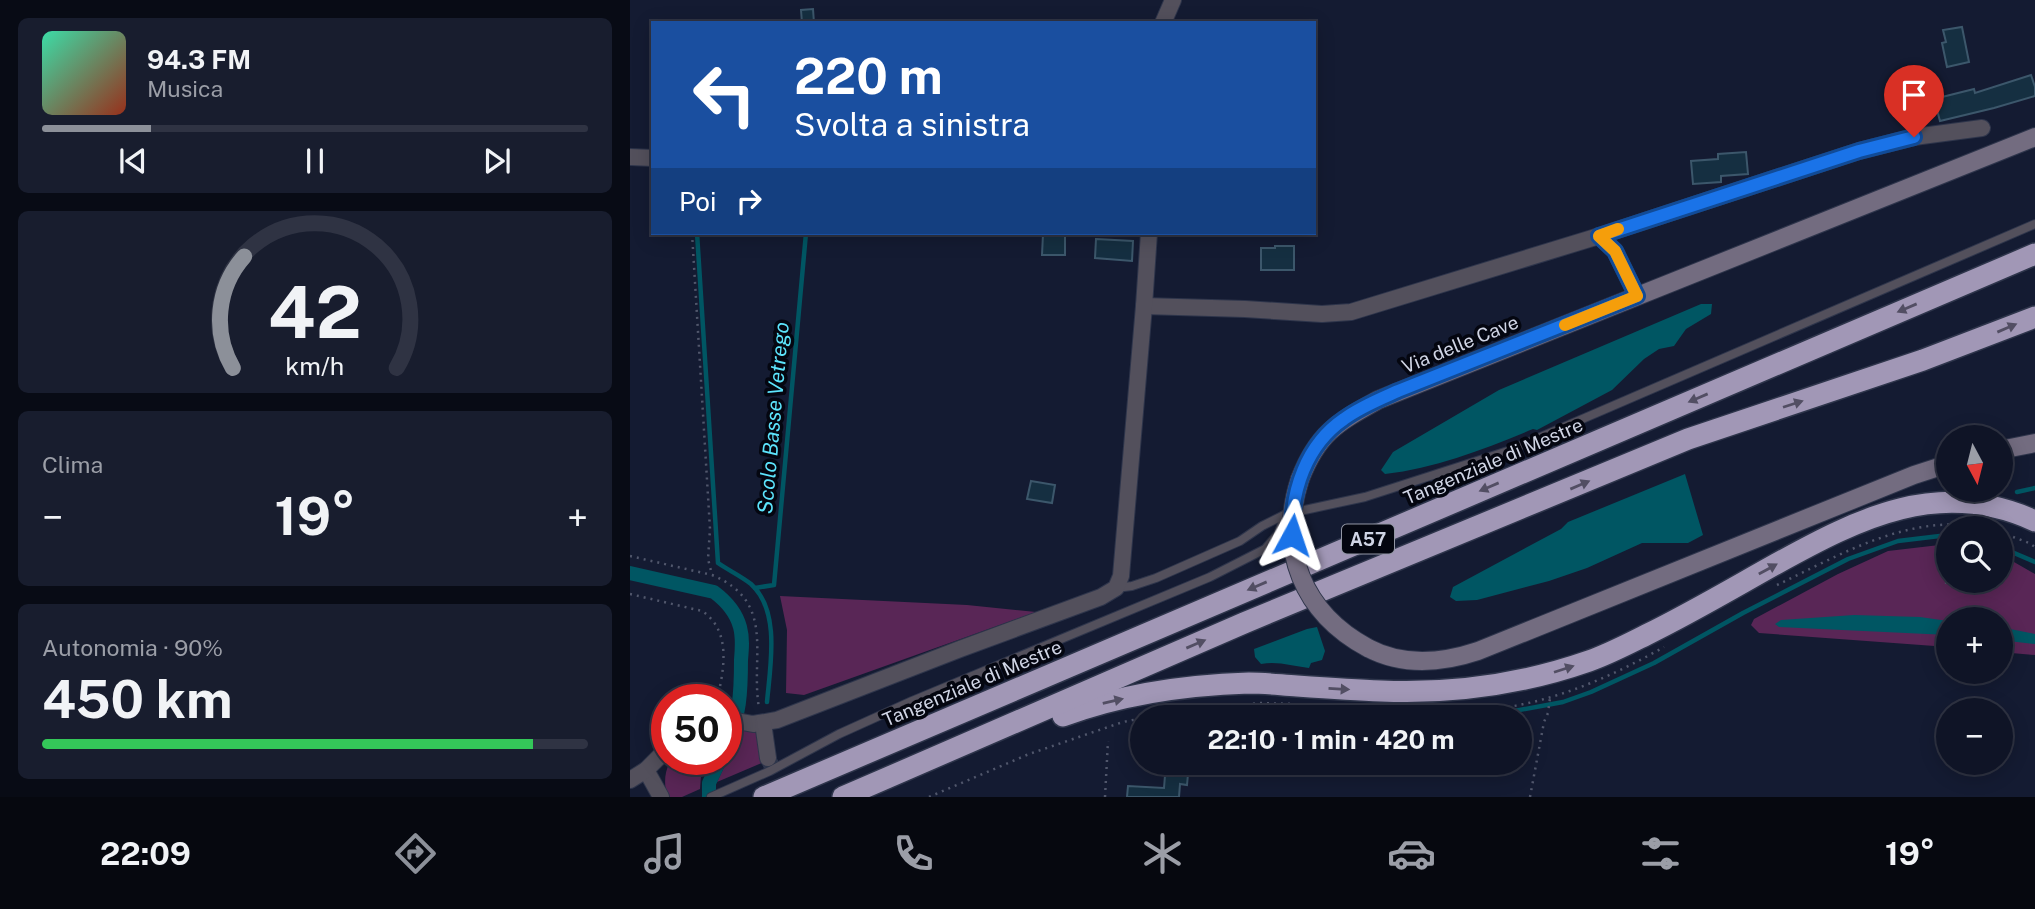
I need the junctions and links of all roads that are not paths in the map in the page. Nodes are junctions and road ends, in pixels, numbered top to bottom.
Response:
1 (1173, 0) edge
2 (1164, 21) edge
3 (1982, 128) dead end
4 (2035, 137) edge
5 (630, 157) edge
6 (651, 158) edge
7 (2035, 225) edge
8 (1149, 235) edge
9 (1599, 236) junction
10 (2035, 248) edge
11 (2035, 254) edge
12 (1970, 281) junction
13 (1637, 296) junction
14 (1144, 306) junction
15 (2035, 317) edge
16 (2035, 443) edge
17 (2013, 447) edge
18 (1936, 468) edge
19 (1286, 514) junction
20 (2035, 521) edge
21 (1116, 588) junction
22 (742, 721) edge
23 (758, 723) junction
24 (651, 765) edge
25 (769, 765) junction
26 (646, 770) junction
27 (886, 779) junction
28 (630, 780) edge
29 (661, 797) edge
30 (710, 797) edge
31 (765, 797) edge
32 (843, 797) edge

1 - 2 street
3 - 9 street
4 - 13 main road, Via delle Cave
5 - 6 street
7 - 19 lane
8 - 14 street
9 - 13 street
9 - 14 street
10 - 12 highway, A57
11 - 12 highway, A57
12 -> 31 highway, Tangenziale di Mestre / A57
13 - 18 main road, Via delle Cave, bridge
14 - 21 street
27 -> 15 highway, A57
16 - 17 main road
19 - 21 lane
19 - 25 lane
27 -> 20 highway, A57
21 - 23 street
22 - 23 street
23 - 25 street
24 - 26 street
25 - 30 lane
26 - 28 street
26 - 29 street
27 - 32 highway, A57

